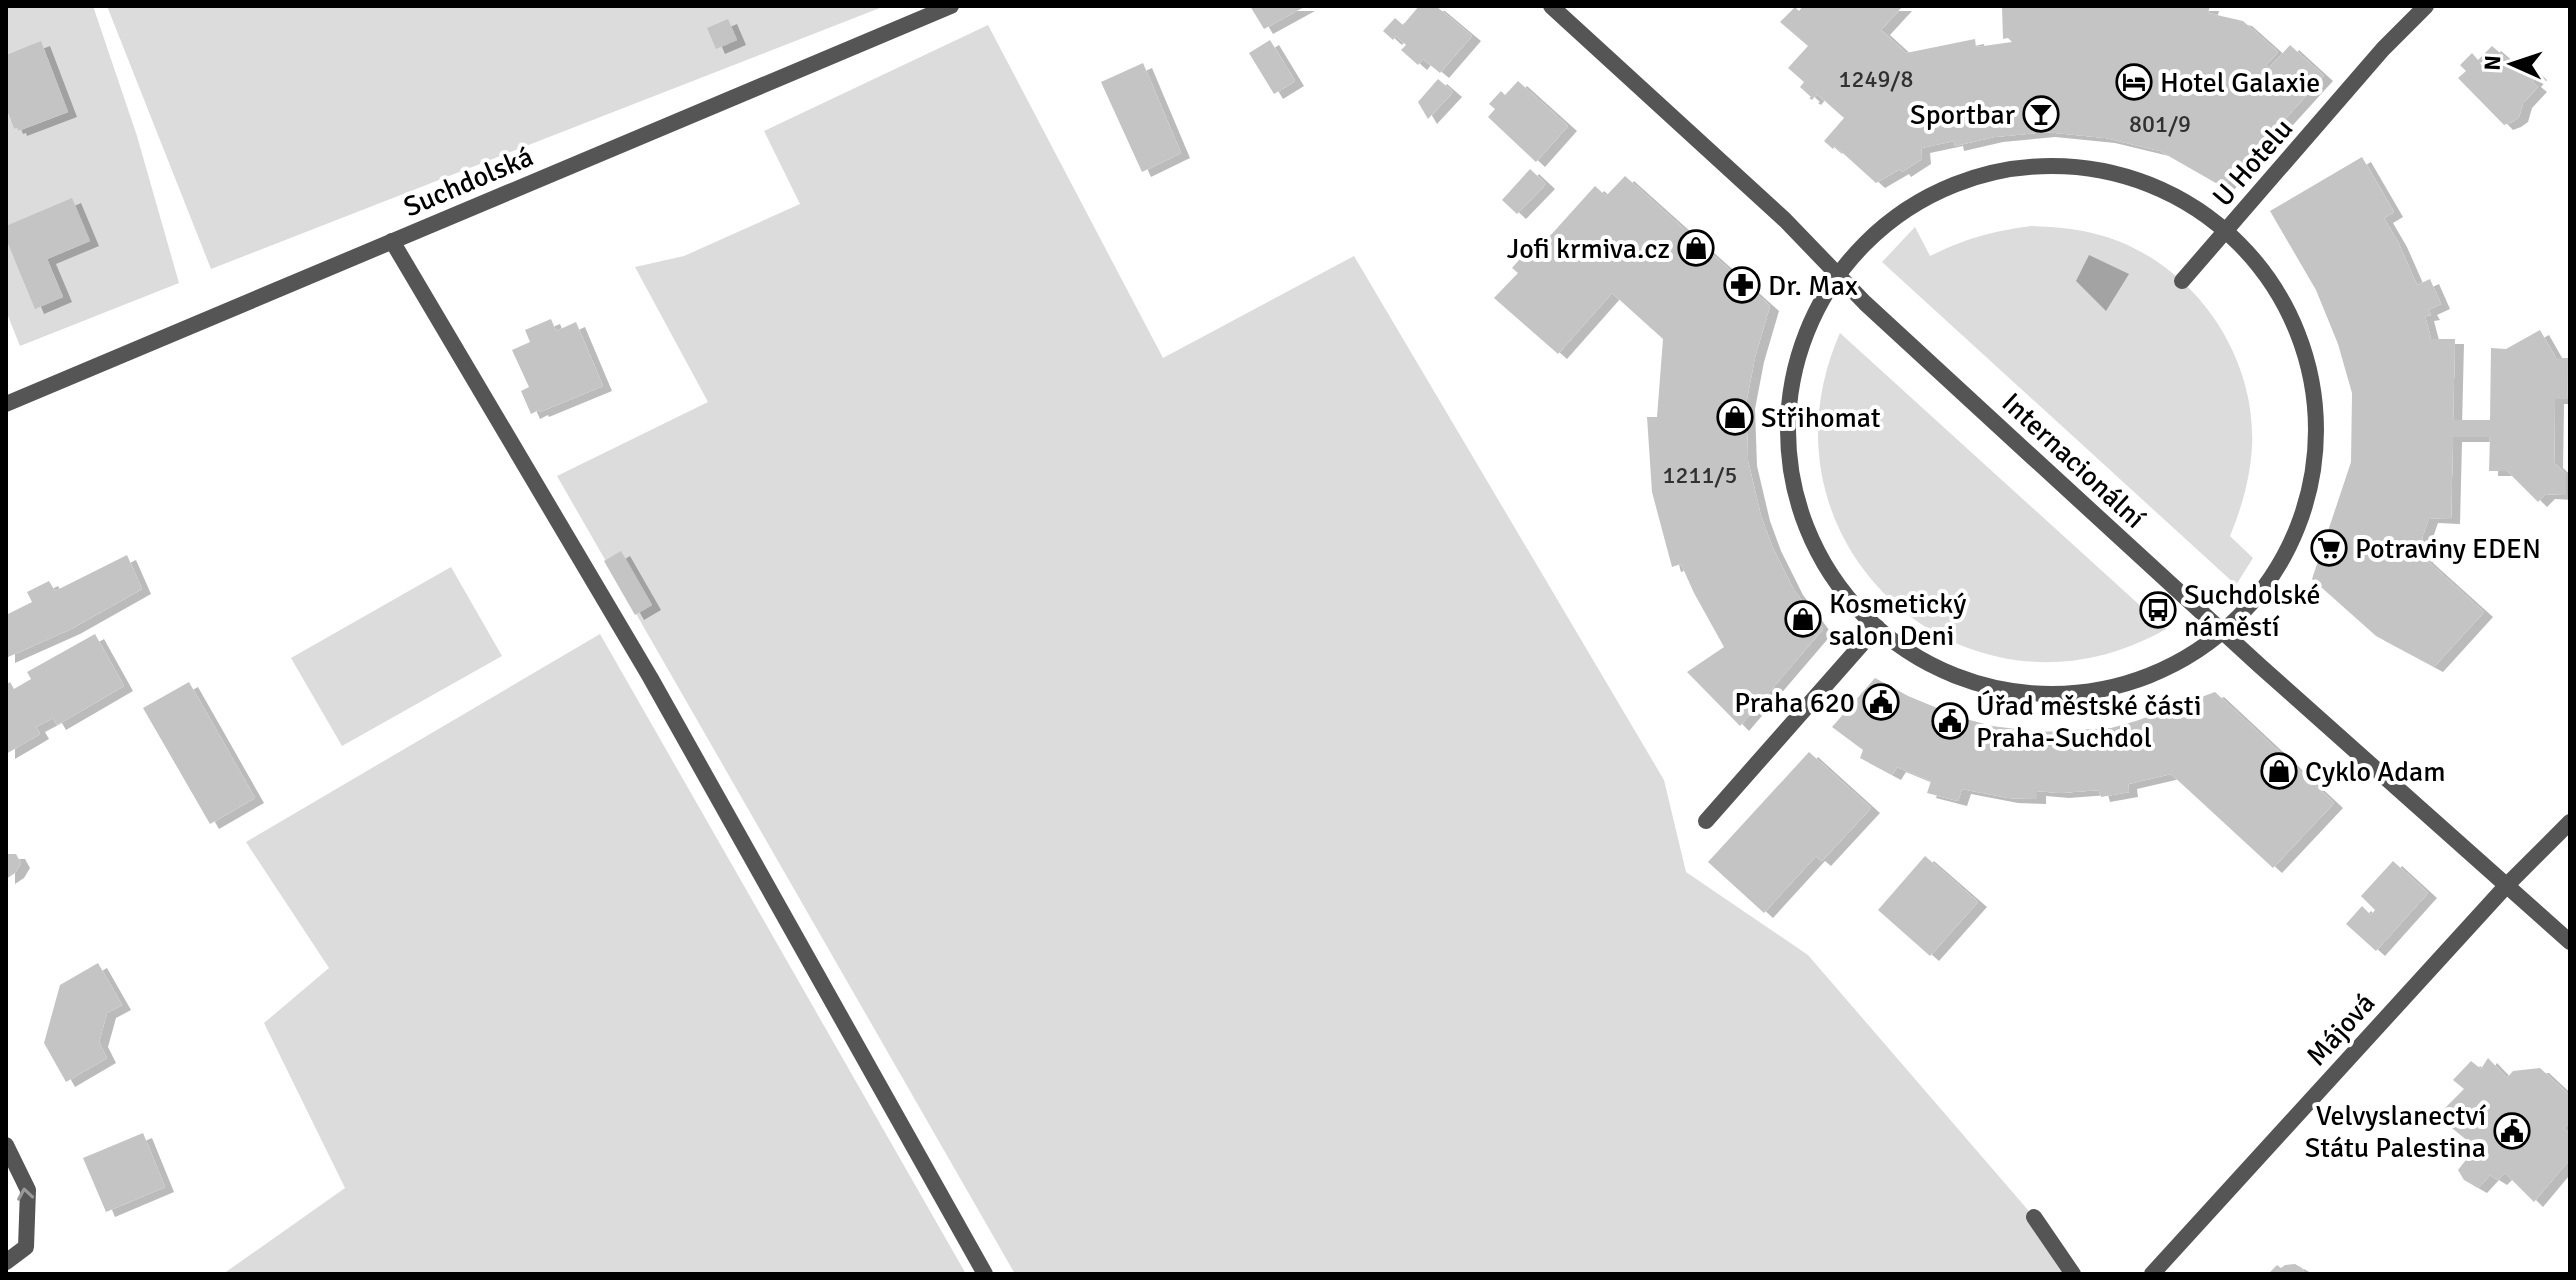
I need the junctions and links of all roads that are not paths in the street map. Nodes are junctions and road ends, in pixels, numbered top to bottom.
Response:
1 (951, 6) edge
2 (1551, 6) edge
3 (2426, 6) edge
4 (2226, 231) junction
5 (392, 241) junction
6 (1838, 275) junction
7 (2182, 281) dead end
8 (6, 404) edge
9 (1877, 627) junction
10 (2223, 632) junction
11 (1706, 821) dead end
12 (2570, 822) edge
13 (2507, 885) junction
14 (2570, 942) edge
15 (6, 1145) edge
16 (2034, 1217) dead end
17 (6, 1262) edge
18 (985, 1274) edge
19 (2073, 1274) edge
20 (2152, 1274) edge

1 - 5 street, Suchdolská
2 - 6 street, Internacionální
3 - 4 street, U Hotelu
4 - 6 street
4 - 7 street, U Hotelu
4 - 10 street
5 - 8 street, Suchdolská
5 - 18 street
6 - 9 street
6 - 10 street, Internacionální
9 - 10 street
9 - 11 street
10 - 13 street, Internacionální
12 - 13 street, Májová
13 - 14 street, Internacionální
13 - 20 street, Májová
17 -> 15 street
16 - 19 street

